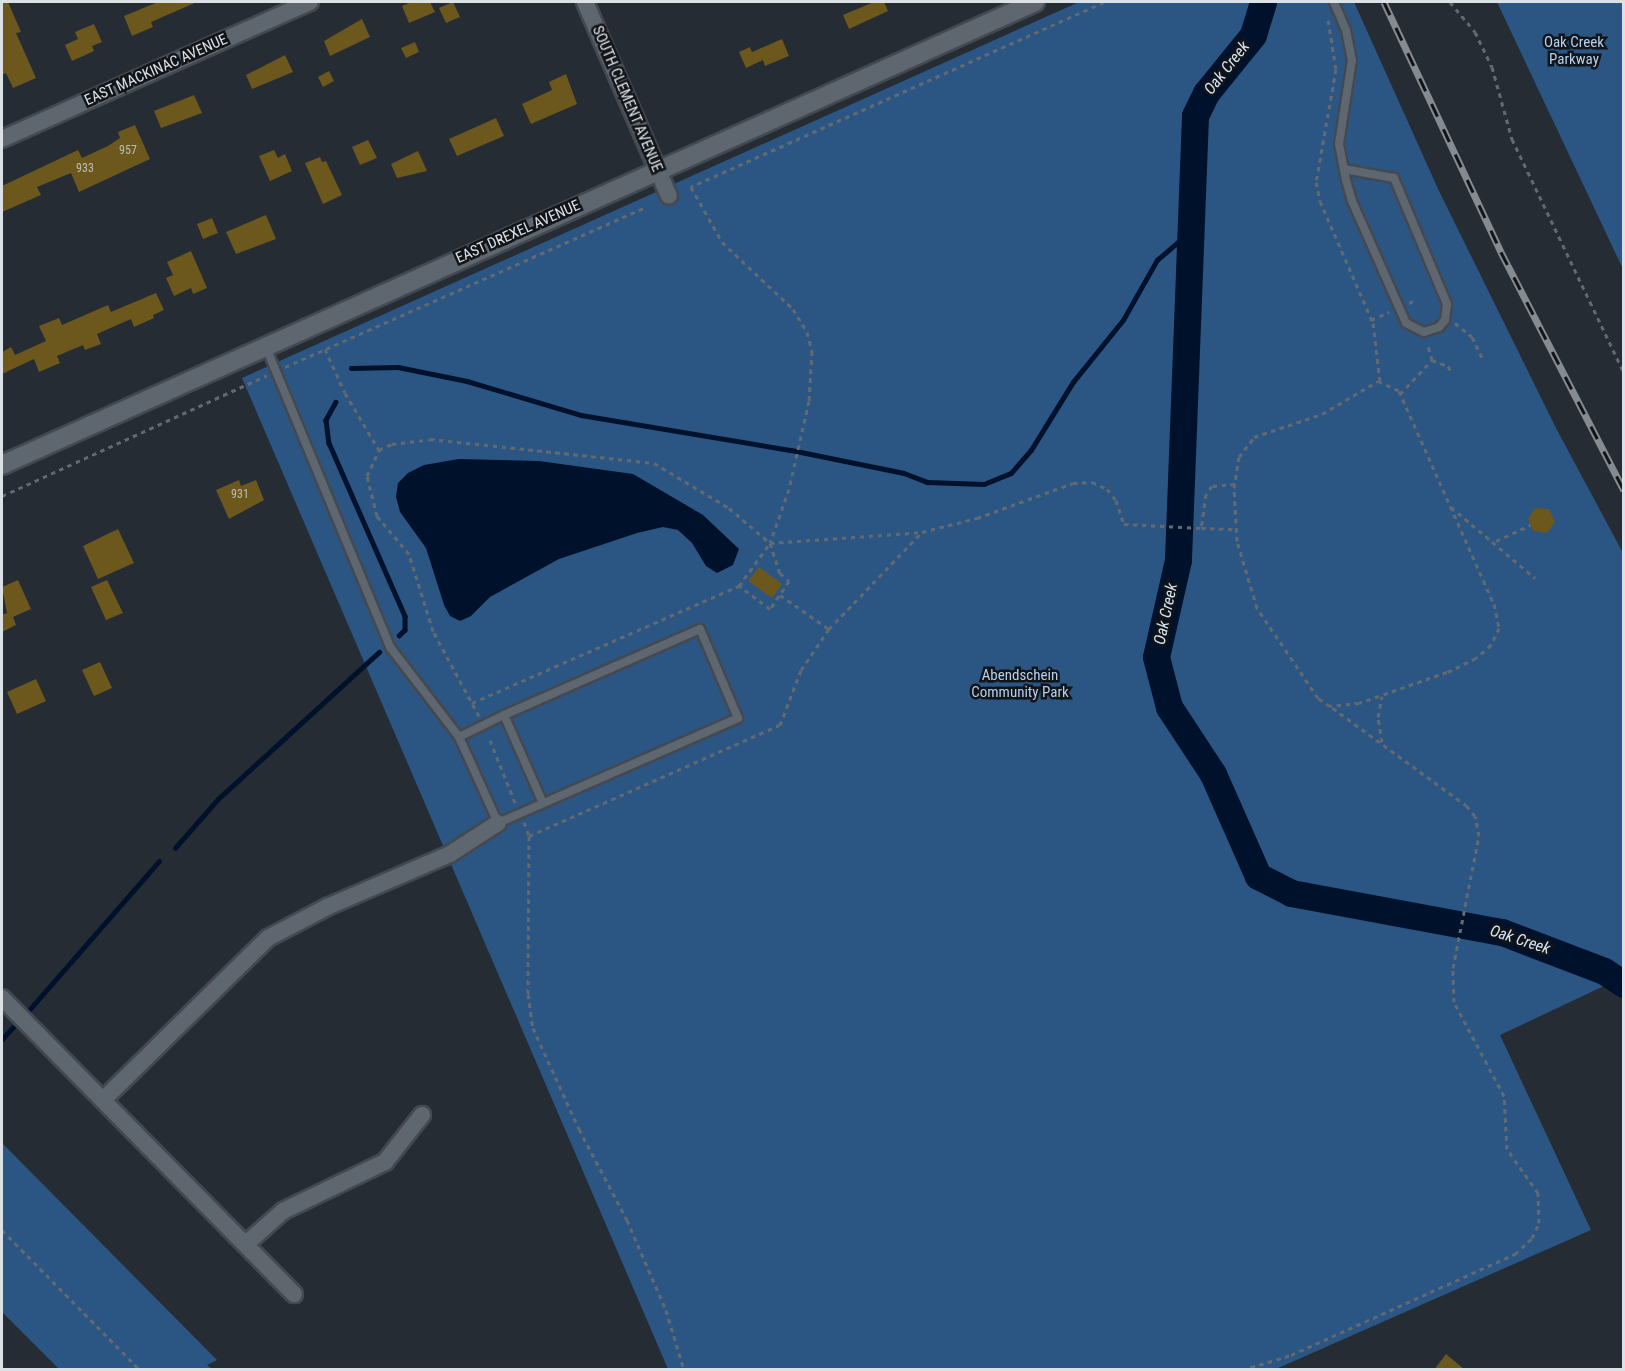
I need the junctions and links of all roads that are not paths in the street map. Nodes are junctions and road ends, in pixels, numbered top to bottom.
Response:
1 (310, 2) edge
2 (585, 2) edge
3 (1035, 2) edge
4 (1334, 2) edge
5 (2, 139) edge
6 (1344, 169) junction
7 (658, 170) junction
8 (669, 196) dead end
9 (265, 344) junction
10 (2, 465) edge
11 (504, 715) junction
12 (459, 737) junction
13 (543, 803) junction
14 (498, 823) junction
15 (2, 998) edge
16 (103, 1100) junction
17 (422, 1115) dead end
18 (246, 1243) junction
19 (294, 1294) dead end

1 - 5 street, EAST MACKINAC AVENUE
2 - 7 street, SOUTH CLEMENT AVENUE
3 - 7 street, EAST DREXEL AVENUE
4 - 6 lane
6 - 6 lane
7 - 8 street, SOUTH CLEMENT AVENUE
7 - 9 street, EAST DREXEL AVENUE
9 - 10 street, EAST DREXEL AVENUE
9 - 12 lane
11 - 12 lane
11 - 13 lane
11 - 13 lane
12 - 14 lane
13 - 14 lane
14 - 16 street
15 - 16 street
16 - 18 street
17 - 18 street
18 - 19 street

